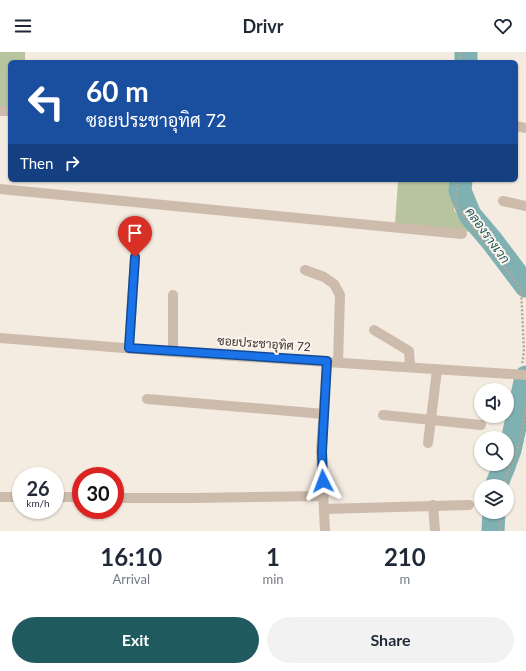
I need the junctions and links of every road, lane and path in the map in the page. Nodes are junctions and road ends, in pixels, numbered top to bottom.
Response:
1 (457, 182) edge
2 (0, 189) edge
3 (503, 201) dead end
4 (526, 206) edge
5 (462, 234) dead end
6 (135, 257) dead end
7 (305, 270) dead end
8 (173, 295) dead end
9 (374, 330) dead end
10 (0, 338) edge
11 (129, 348) junction
12 (173, 352) junction
13 (327, 361) junction
14 (338, 362) junction
15 (410, 366) junction
16 (437, 370) junction
17 (519, 375) edge
18 (147, 400) dead end
19 (526, 405) edge
20 (324, 414) junction
21 (383, 415) dead end
22 (431, 420) junction
23 (481, 426) dead end
24 (428, 443) dead end
25 (506, 479) edge
26 (324, 496) junction
27 (0, 497) edge
28 (12, 497) edge
29 (124, 498) edge
30 (469, 504) dead end
31 (434, 505) junction
32 (324, 509) junction
33 (500, 519) edge
34 (325, 531) edge
35 (435, 531) edge
36 (500, 531) edge

1 - 17 path
2 - 5 street
3 - 4 street
6 - 11 street
7 - 14 street
8 - 12 street
9 - 15 street
10 - 11 street, ซอยประชาอุทิศ 72
11 - 12 street, ซอยประชาอุทิศ 72
12 - 13 street, ซอยประชาอุทิศ 72
13 - 14 street, ซอยประชาอุทิศ 72
13 - 20 street
14 - 15 street, ซอยประชาอุทิศ 72
15 - 16 street, ซอยประชาอุทิศ 72
16 - 17 street, ซอยประชาอุทิศ 72
16 - 22 street
18 - 20 street
19 - 25 path
20 - 26 street
21 - 22 street
22 - 23 street
22 - 24 street
26 - 29 street
26 - 32 street
27 - 28 street
30 - 31 street
31 - 32 street
31 - 35 street
32 - 34 street
33 - 36 path

